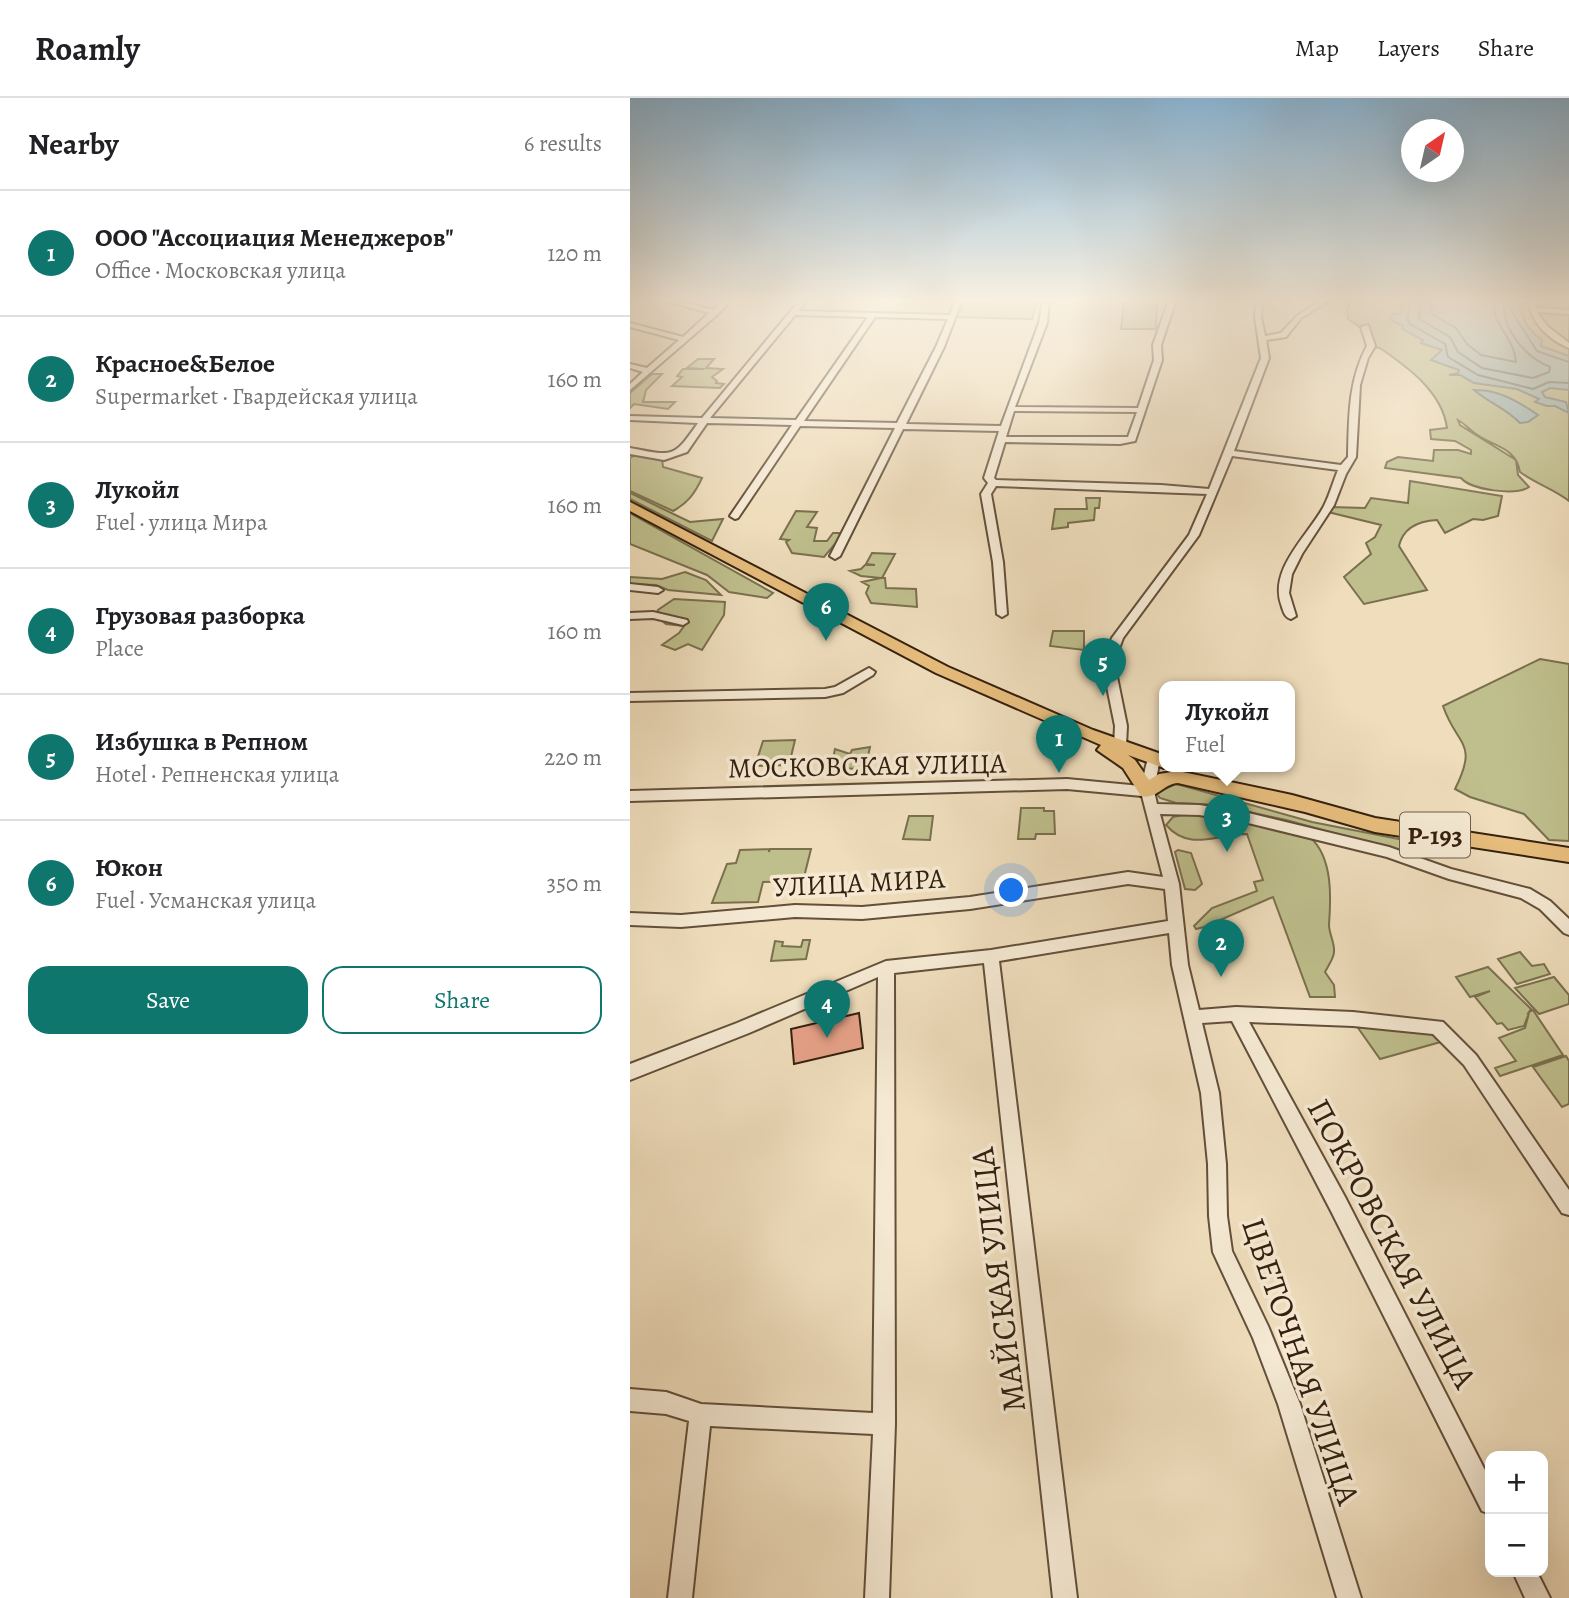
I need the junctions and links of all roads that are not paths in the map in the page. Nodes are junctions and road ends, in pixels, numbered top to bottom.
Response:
1 (645, 370) edge
2 (746, 370) edge
3 (834, 370) edge
4 (928, 370) edge
5 (1025, 370) edge
6 (1155, 370) edge
7 (1261, 370) edge
8 (1360, 370) edge
9 (649, 371) joint
10 (630, 388) edge
11 (1012, 409) junction
12 (1142, 410) junction
13 (630, 418) edge
14 (705, 419) junction
15 (798, 422) junction
16 (900, 425) junction
17 (1004, 429) junction
18 (1000, 439) junction
19 (630, 451) edge
20 (1229, 453) junction
21 (1342, 468) junction
22 (993, 484) junction
23 (1212, 492) junction
24 (630, 506) edge
25 (735, 516) dead end
26 (835, 556) dead end
27 (630, 587) edge
28 (658, 590) dead end
29 (1002, 614) dead end
30 (630, 616) edge
31 (1291, 617) dead end
32 (683, 622) dead end
33 (942, 670) junction
34 (869, 672) dead end
35 (630, 697) edge
36 (1120, 746) junction
37 (1159, 760) edge
38 (1198, 772) edge
39 (1147, 791) junction
40 (630, 796) edge
41 (1303, 806) junction
42 (1154, 810) junction
43 (1569, 855) edge
44 (1172, 884) junction
45 (630, 919) edge
46 (1176, 926) junction
47 (1569, 929) edge
48 (991, 956) junction
49 (886, 967) junction
50 (1236, 1014) junction
51 (1193, 1017) junction
52 (630, 1072) edge
53 (1569, 1206) edge
54 (630, 1400) edge
55 (700, 1416) junction
56 (884, 1424) junction
57 (1485, 1493) edge
58 (1528, 1577) edge
59 (680, 1598) edge
60 (877, 1598) edge
61 (1065, 1598) edge
62 (1349, 1598) edge
63 (1538, 1598) edge

1 - 9 street
2 - 14 street
3 - 15 street
4 - 16 street
5 - 11 street
6 - 12 street
7 - 20 street
8 - 21 street
9 - 10 street
11 - 12 street
11 - 17 street
12 - 18 street
13 - 14 street
14 - 15 street
14 - 19 street
15 - 16 street
15 - 25 street
16 - 17 street
16 - 26 street
17 - 18 street
18 - 22 street
20 - 21 street
20 - 23 street
21 - 31 street
22 - 23 street
22 - 29 street
23 - 36 street
24 - 33 highway
27 - 28 street
30 - 32 street
33 - 36 highway
33 - 39 highway
34 - 35 street
36 - 37 highway
37 - 39 street
38 - 41 highway, Р-193
39 - 40 street, МОСКОВСКАЯ УЛИЦА
39 - 41 highway
39 - 42 street, ЦВЕТОЧНАЯ УЛИЦА
41 - 43 highway, Р-193
42 - 44 street, ЦВЕТОЧНАЯ УЛИЦА
42 - 47 street
44 - 45 street, УЛИЦА МИРА
44 - 46 street, ЦВЕТОЧНАЯ УЛИЦА
46 - 48 street
46 - 51 street, ЦВЕТОЧНАЯ УЛИЦА
48 - 49 street
48 - 61 street, МАЙСКАЯ УЛИЦА
49 - 52 street
49 - 56 street
50 - 51 street
50 - 53 street
50 - 57 street, ПОКРОВСКАЯ УЛИЦА
51 - 62 street, ЦВЕТОЧНАЯ УЛИЦА
54 - 55 street
55 - 56 street
55 - 59 street
56 - 60 street
58 - 63 street

